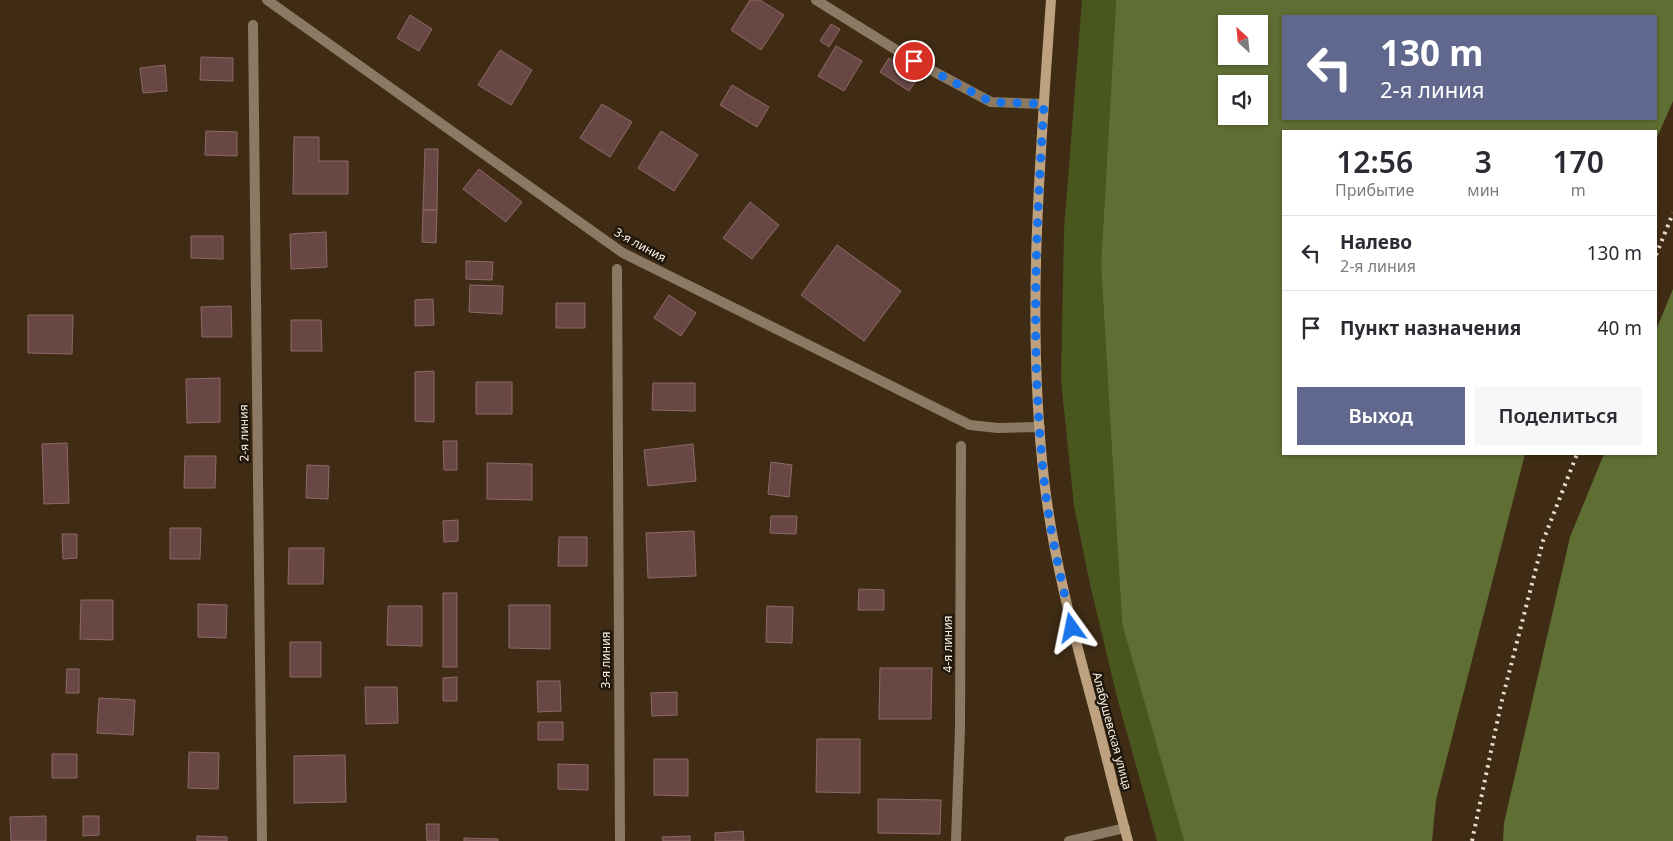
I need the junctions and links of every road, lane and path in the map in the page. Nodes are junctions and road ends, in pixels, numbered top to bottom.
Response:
1 (267, 0) edge
2 (816, 0) edge
3 (1051, 0) edge
4 (252, 25) dead end
5 (1044, 104) junction
6 (617, 269) dead end
7 (1040, 427) junction
8 (961, 446) dead end
9 (1125, 828) junction
10 (262, 841) edge
11 (620, 841) edge
12 (956, 841) edge
13 (1069, 841) edge
14 (1128, 841) edge

1 - 7 street, 3-я линия
2 - 5 street
3 - 5 street, Алабушевская улица
4 - 10 street, 2-я линия
5 - 7 street, Алабушевская улица
6 - 11 street, 3-я линия
7 - 9 street, Алабушевская улица
8 - 12 street, 4-я линия
9 - 13 street
9 - 14 street, Алабушевская улица

